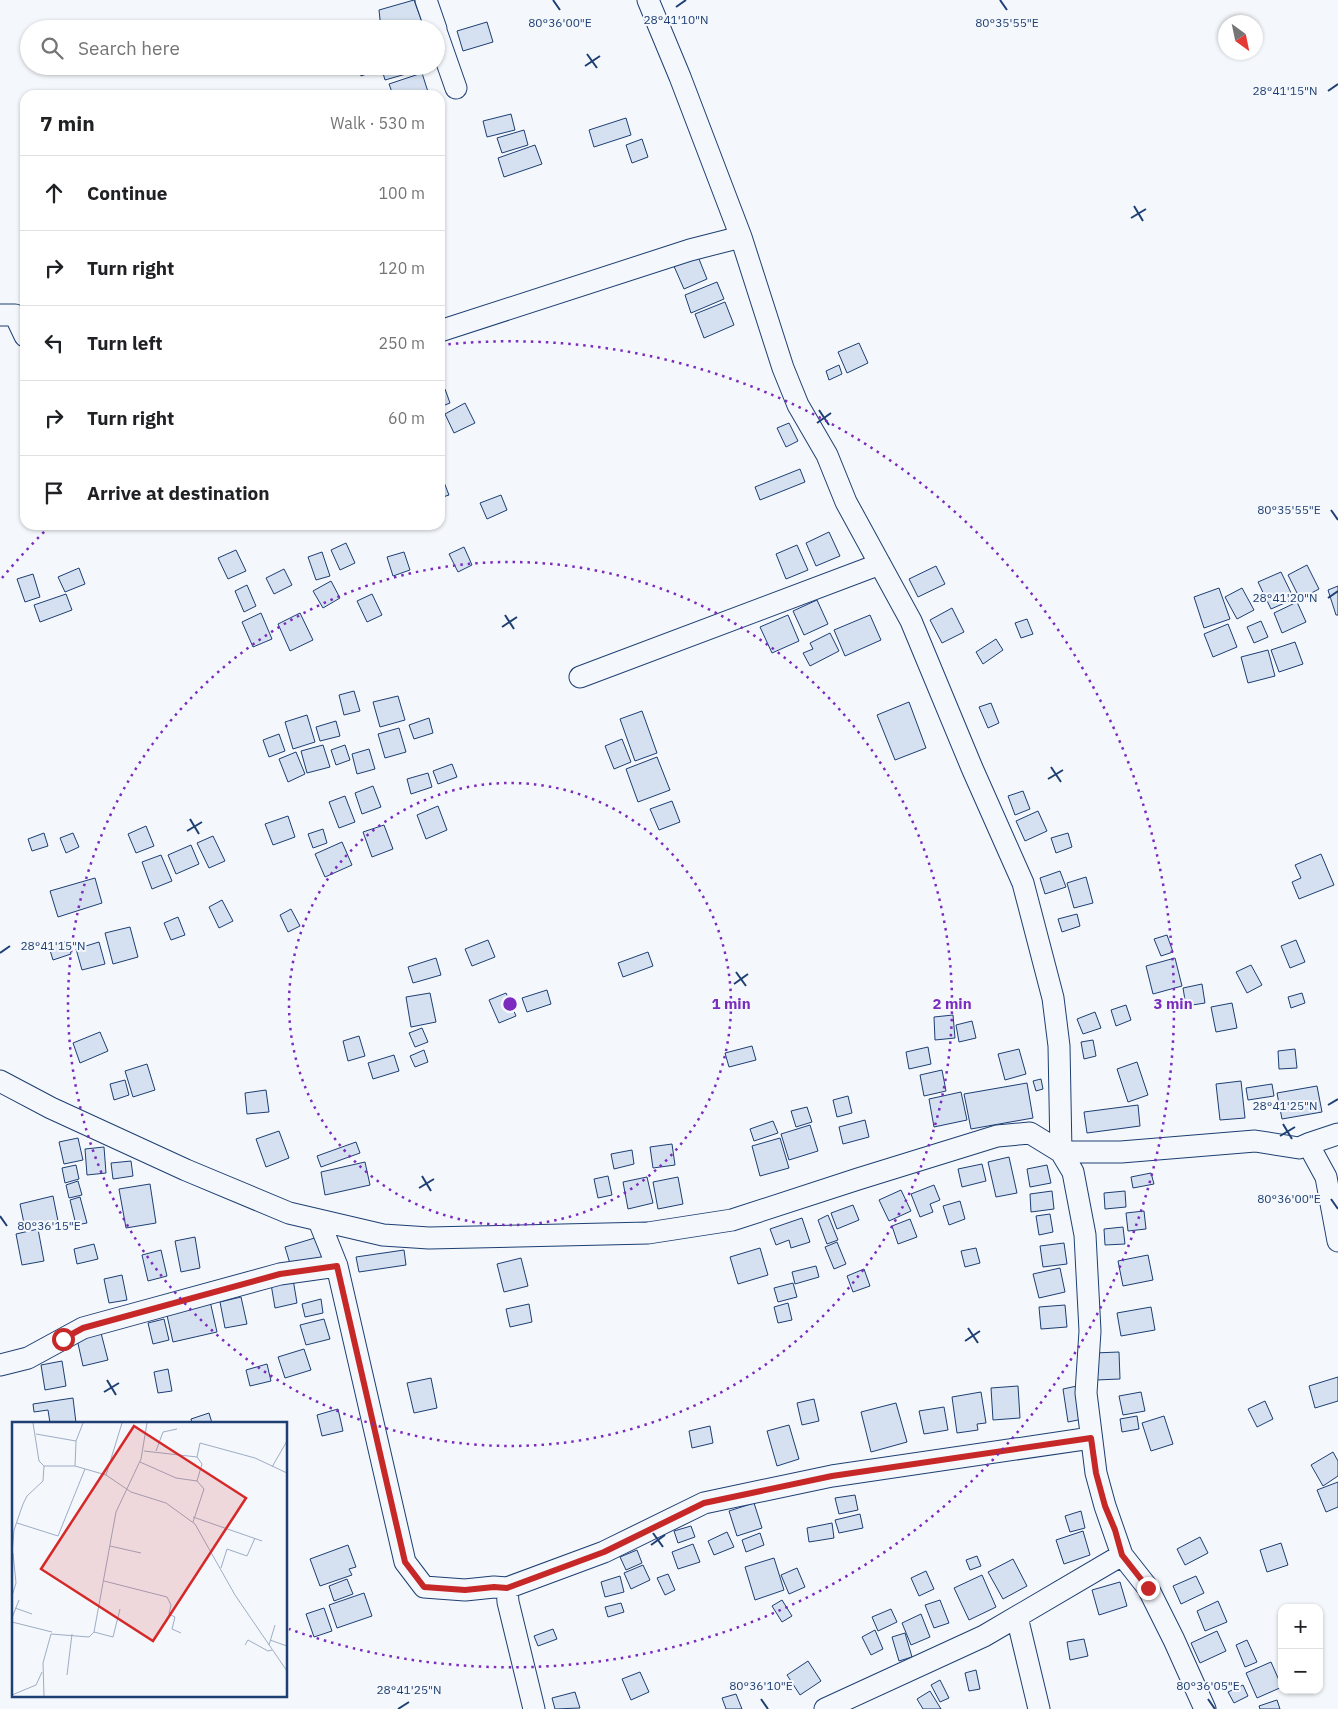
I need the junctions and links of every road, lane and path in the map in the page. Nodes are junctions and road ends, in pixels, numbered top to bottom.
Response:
1 (426, 0) edge
2 (648, 0) edge
3 (433, 20) edge
4 (445, 56) edge
5 (456, 88) dead end
6 (741, 236) junction
7 (0, 314) edge
8 (20, 326) edge
9 (445, 329) edge
10 (880, 564) junction
11 (580, 677) dead end
12 (0, 1081) edge
13 (1338, 1134) edge
14 (1308, 1144) junction
15 (1062, 1152) junction
16 (319, 1220) junction
17 (1338, 1241) edge
18 (337, 1266) junction
19 (0, 1365) edge
20 (1091, 1438) junction
21 (1122, 1555) junction
22 (507, 1588) junction
23 (1016, 1617) junction
24 (534, 1709) edge
25 (825, 1709) edge
26 (1039, 1709) edge
27 (1205, 1709) edge

1 - 3 street
2 - 6 street
4 - 5 street
6 - 9 street
6 - 10 street
7 - 8 street
10 - 11 street
10 - 15 street
12 - 16 street
13 - 14 street
14 - 15 street
14 - 17 street
15 - 16 street
15 - 20 street
16 - 18 street
18 - 19 street
18 - 22 street
20 - 21 street
20 - 22 street
21 - 23 street
21 - 27 street
22 - 24 street
23 - 25 street
23 - 26 street

